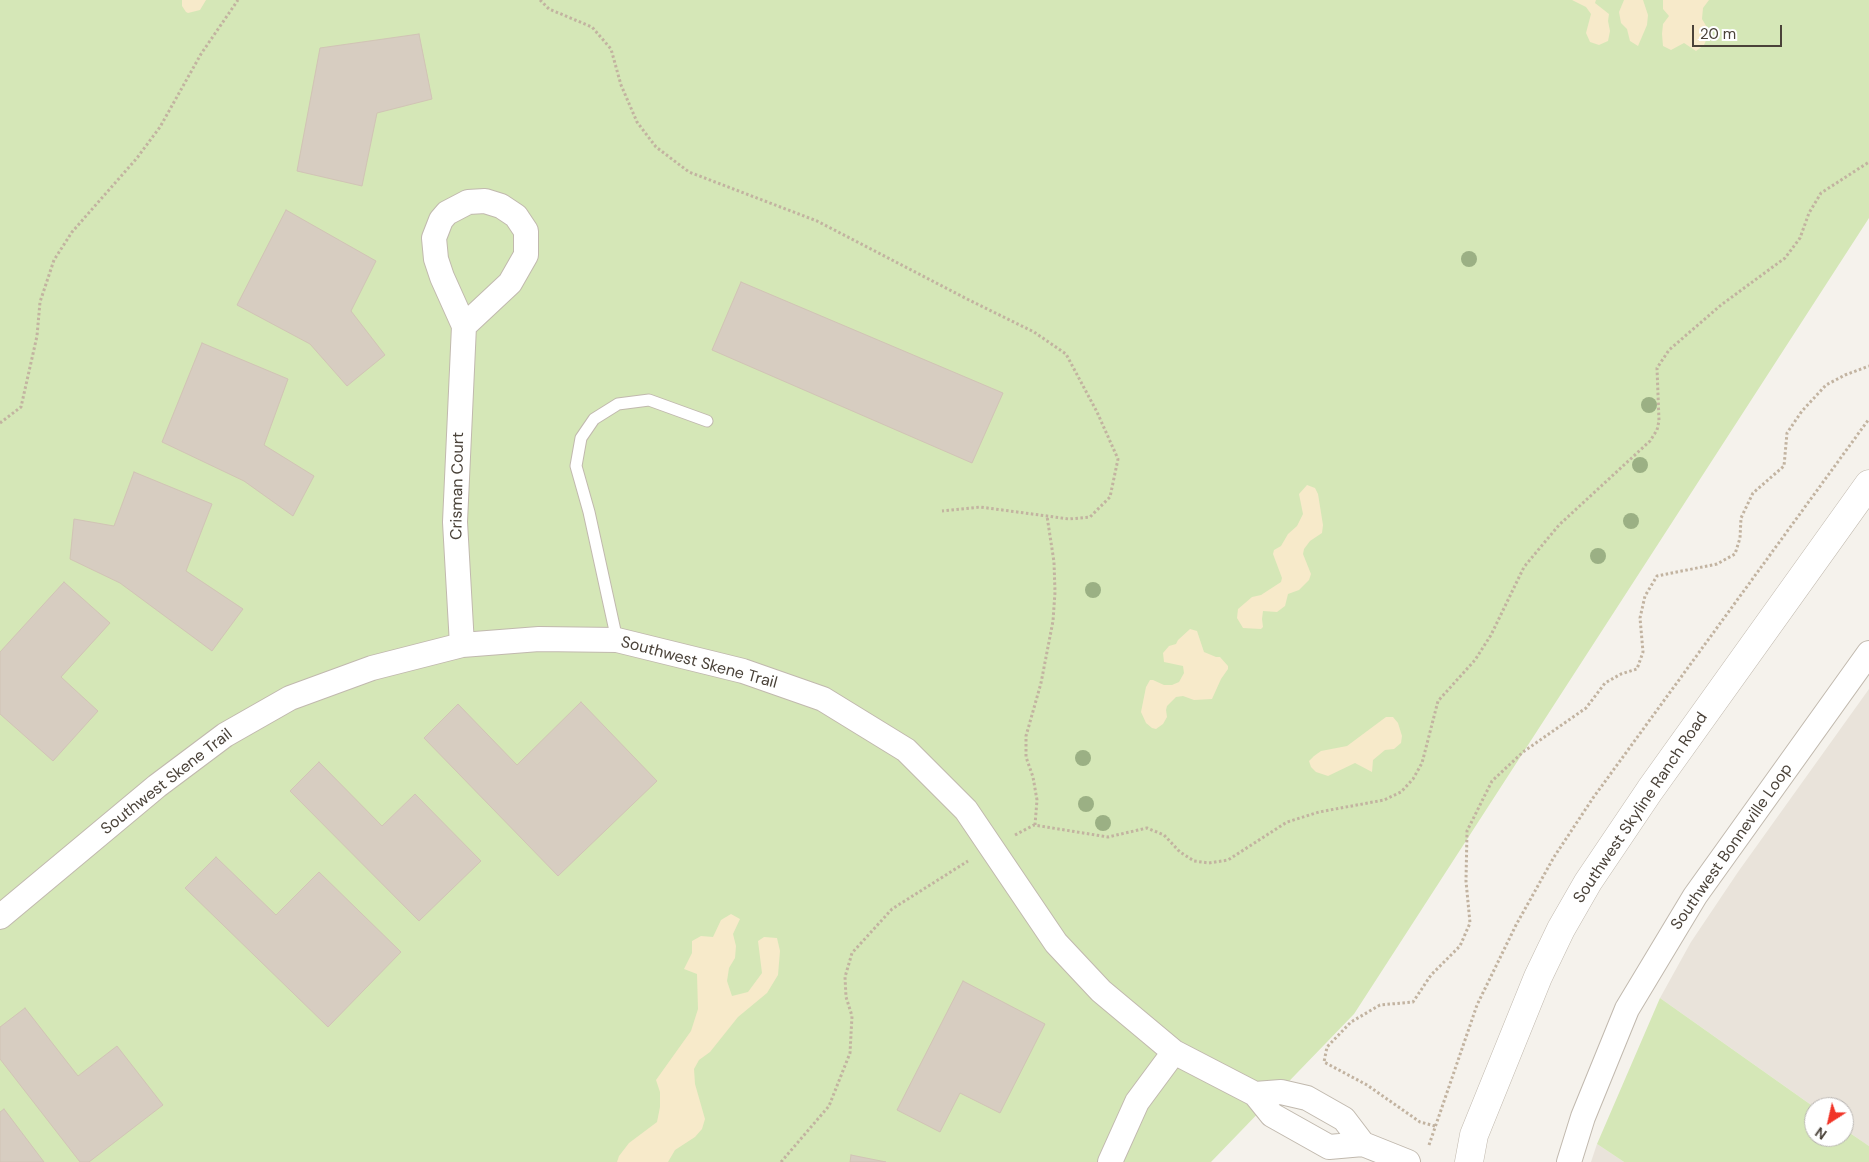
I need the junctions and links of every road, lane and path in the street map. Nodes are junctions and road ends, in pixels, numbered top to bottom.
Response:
1 (238, 0) edge
2 (540, 0) edge
3 (1869, 162) edge
4 (464, 326) junction
5 (1869, 366) edge
6 (707, 421) dead end
7 (0, 423) edge
8 (1869, 484) edge
9 (942, 511) dead end
10 (1047, 516) junction
11 (617, 640) junction
12 (462, 646) junction
13 (1869, 653) edge
14 (1035, 825) junction
15 (992, 846) junction
16 (0, 917) edge
17 (1174, 1052) junction
18 (1255, 1094) junction
19 (1435, 1126) dead end
20 (1363, 1144) junction
21 (781, 1162) edge
22 (1110, 1162) edge
23 (1408, 1162) edge
24 (1469, 1162) edge
25 (1569, 1162) edge

1 - 7 path
2 - 10 path
3 - 14 path
4 - 4 street, Crisman Court
4 - 12 street, Crisman Court
5 - 19 path
6 - 11 lane
8 - 24 street, Southwest Skyline Ranch Road
9 - 10 path
10 - 14 path
11 - 12 street, Southwest Skene Trail
11 - 15 street, Southwest Skene Trail
12 - 16 street, Southwest Skene Trail
13 - 25 street, Southwest Bonneville Loop
14 - 15 path
15 - 17 street, Southwest Skene Trail
15 - 21 path
17 - 18 street, Southwest Skene Trail
17 - 22 street
18 - 20 street, Southwest Skene Trail
18 - 20 street
20 - 23 street, Southwest Skene Trail

